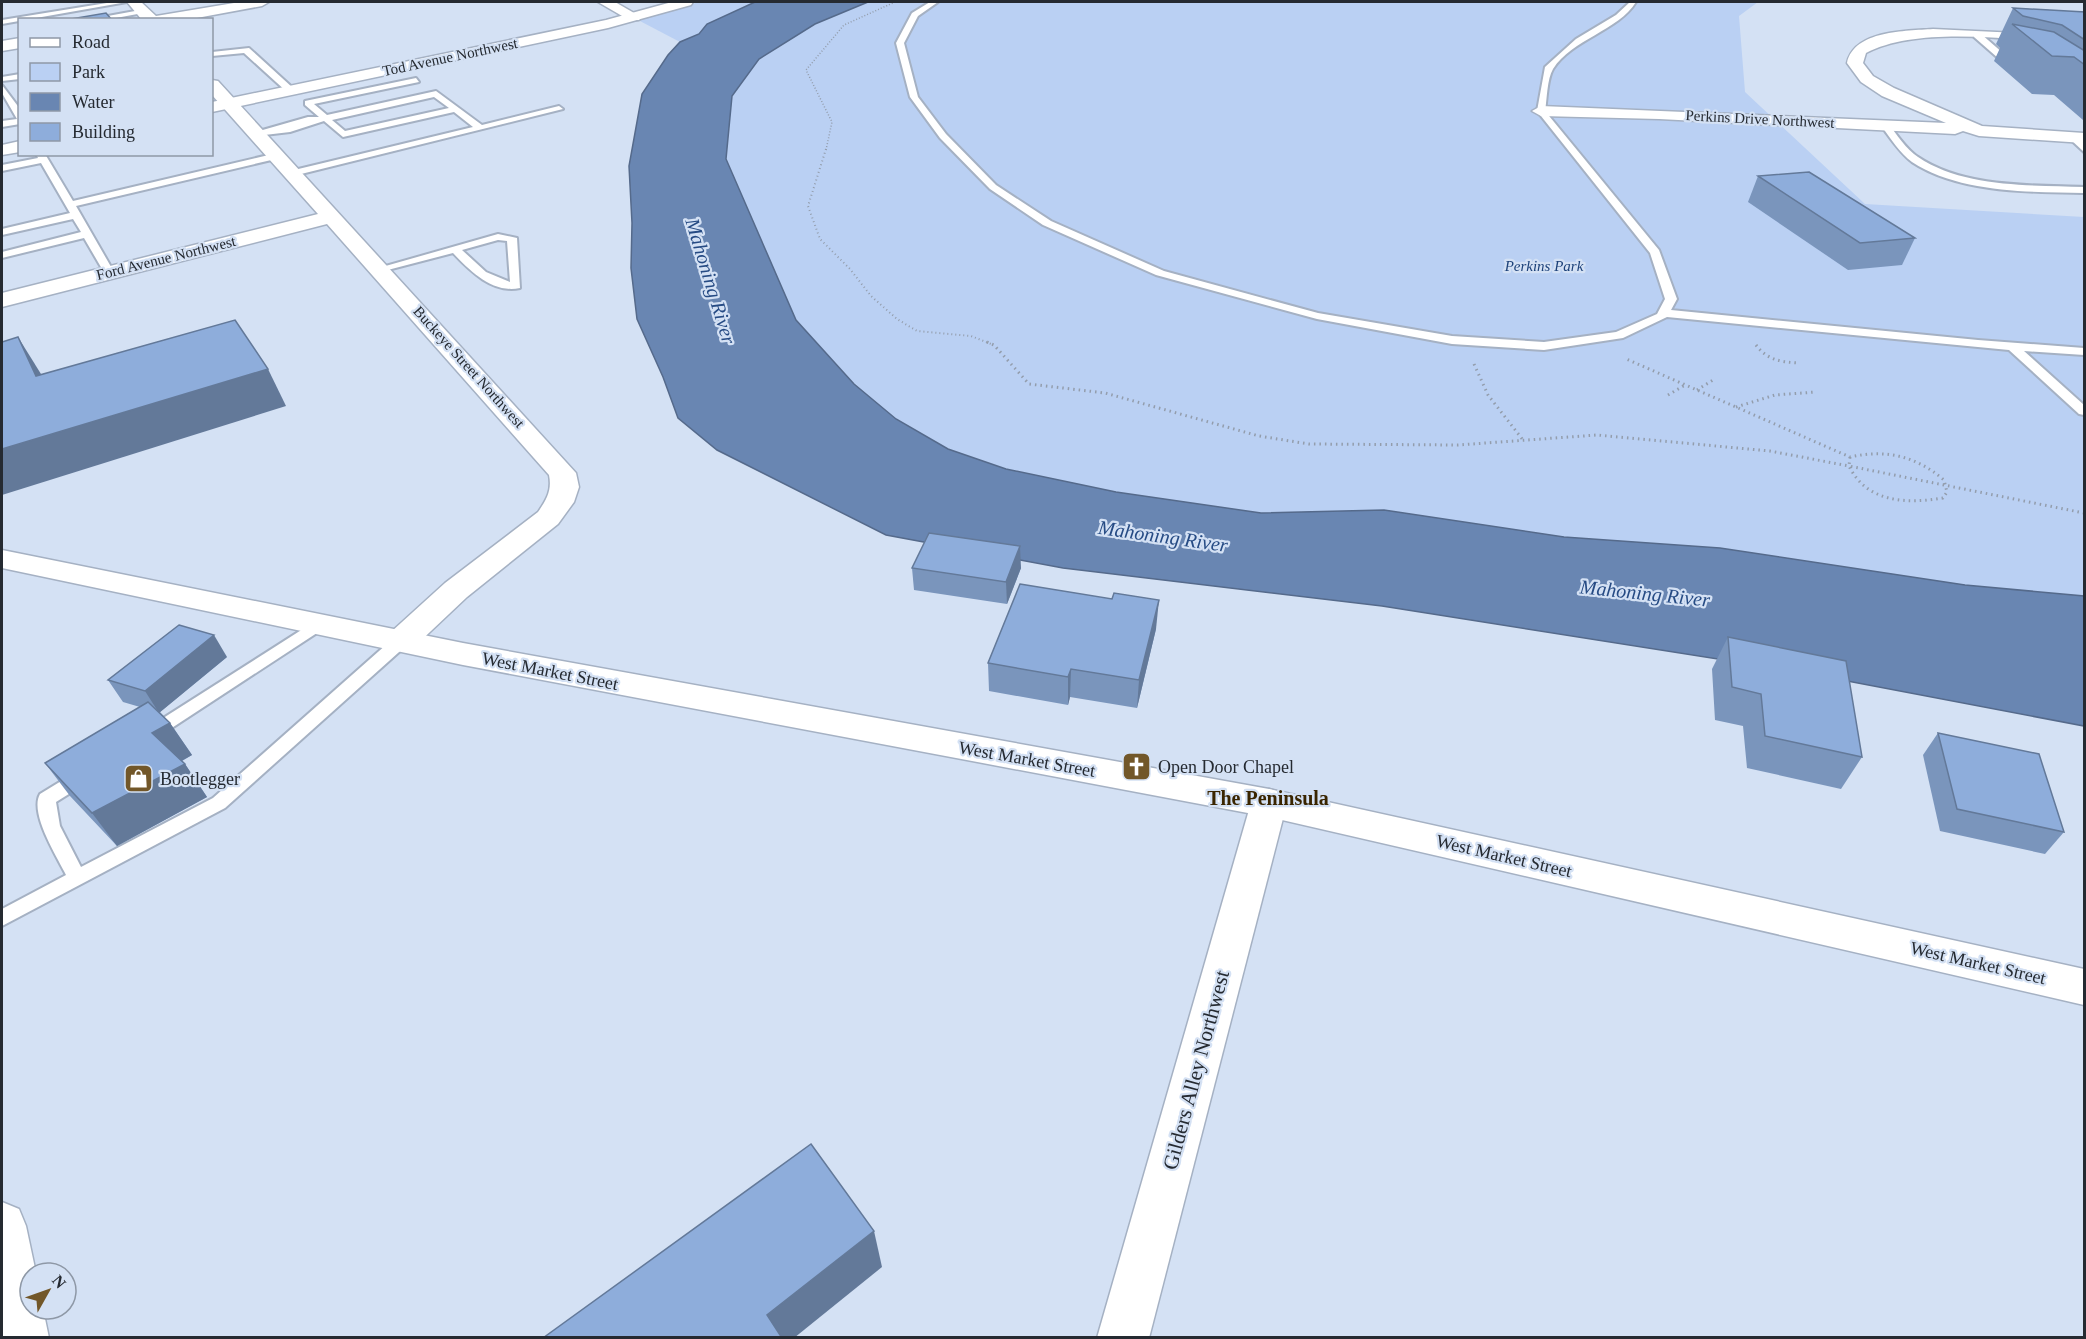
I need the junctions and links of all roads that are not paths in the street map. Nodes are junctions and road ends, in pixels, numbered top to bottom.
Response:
1 (123, 2) edge
2 (262, 2) edge
3 (605, 2) edge
4 (686, 2) edge
5 (934, 2) edge
6 (1633, 2) edge
7 (143, 10) edge
8 (26, 18) edge
9 (100, 18) edge
10 (170, 18) edge
11 (634, 18) junction
12 (18, 19) edge
13 (2, 22) edge
14 (1977, 35) junction
15 (2085, 40) edge
16 (18, 43) edge
17 (2, 46) edge
18 (213, 54) edge
19 (2030, 63) edge
20 (399, 68) junction
21 (18, 76) edge
22 (2, 79) edge
23 (416, 80) junction
24 (2, 87) edge
25 (213, 88) edge
26 (290, 90) junction
27 (436, 94) junction
28 (220, 105) edge
29 (13, 106) junction
30 (2, 108) edge
31 (455, 108) junction
32 (559, 109) dead end
33 (1540, 111) junction
34 (18, 115) edge
35 (321, 119) junction
36 (18, 120) edge
37 (2, 124) edge
38 (1885, 125) junction
39 (480, 128) junction
40 (1979, 131) junction
41 (256, 133) junction
42 (2081, 141) edge
43 (18, 146) edge
44 (2, 150) edge
45 (42, 157) edge
46 (285, 165) junction
47 (2, 168) edge
48 (2085, 190) edge
49 (72, 210) junction
50 (331, 217) junction
51 (2, 232) edge
52 (86, 234) junction
53 (455, 249) junction
54 (2, 255) edge
55 (380, 269) junction
56 (109, 272) junction
57 (2, 300) edge
58 (1664, 313) junction
59 (2012, 346) junction
60 (2085, 351) edge
61 (2085, 411) edge
62 (2, 559) edge
63 (317, 624) junction
64 (402, 640) junction
65 (132, 746) edge
66 (93, 771) edge
67 (1269, 803) junction
68 (77, 878) junction
69 (2, 918) edge
70 (2085, 987) edge
71 (2, 1226) edge
72 (23, 1338) edge
73 (1123, 1338) edge

1 - 8 lane
2 - 10 street
3 - 11 street
4 - 11 street, Tod Avenue Northwest
5 - 58 lane
6 - 33 lane
7 - 9 lane
11 - 20 street, Tod Avenue Northwest
12 - 13 lane
14 - 15 street, Perkins Drive Northwest
14 - 19 lane
14 - 40 street, Perkins Drive Northwest
16 - 17 street
18 - 26 lane
20 - 23 lane
20 - 26 street, Tod Avenue Northwest
21 - 22 lane
23 - 27 lane
23 - 35 lane
24 - 29 lane
25 - 28 street, Buckeye Street Northwest
26 - 28 street, Tod Avenue Northwest
27 - 31 lane
27 - 35 lane
28 - 41 street, Buckeye Street Northwest
29 - 30 lane
29 - 34 lane
31 - 35 lane
31 - 39 lane
32 - 39 lane
33 - 38 street, Perkins Drive Northwest
33 - 58 lane
35 - 41 lane
36 - 37 lane
38 - 40 street, Perkins Drive Northwest
38 - 48 lane
39 - 46 lane
40 - 42 street, Perkins Drive Northwest
41 - 46 street, Buckeye Street Northwest
43 - 44 street
45 - 47 lane
45 - 49 lane
46 - 49 lane
46 - 50 street, Buckeye Street Northwest
49 - 51 lane
49 - 52 lane
50 - 55 street, Buckeye Street Northwest
50 - 56 street, Ford Avenue Northwest
52 - 54 lane
52 - 56 lane
53 - 53 lane
53 - 55 lane
55 - 64 street, Buckeye Street Northwest
56 - 57 street, Ford Avenue Northwest
58 - 59 lane
59 - 60 lane
59 - 61 lane
62 - 63 street, West Market Street
63 - 64 street, West Market Street
63 - 65 lane
64 - 67 street, West Market Street
64 - 68 lane
66 - 68 lane
67 - 70 street, West Market Street
67 - 73 street, Gilders Alley Northwest
68 - 69 lane
71 - 72 street

